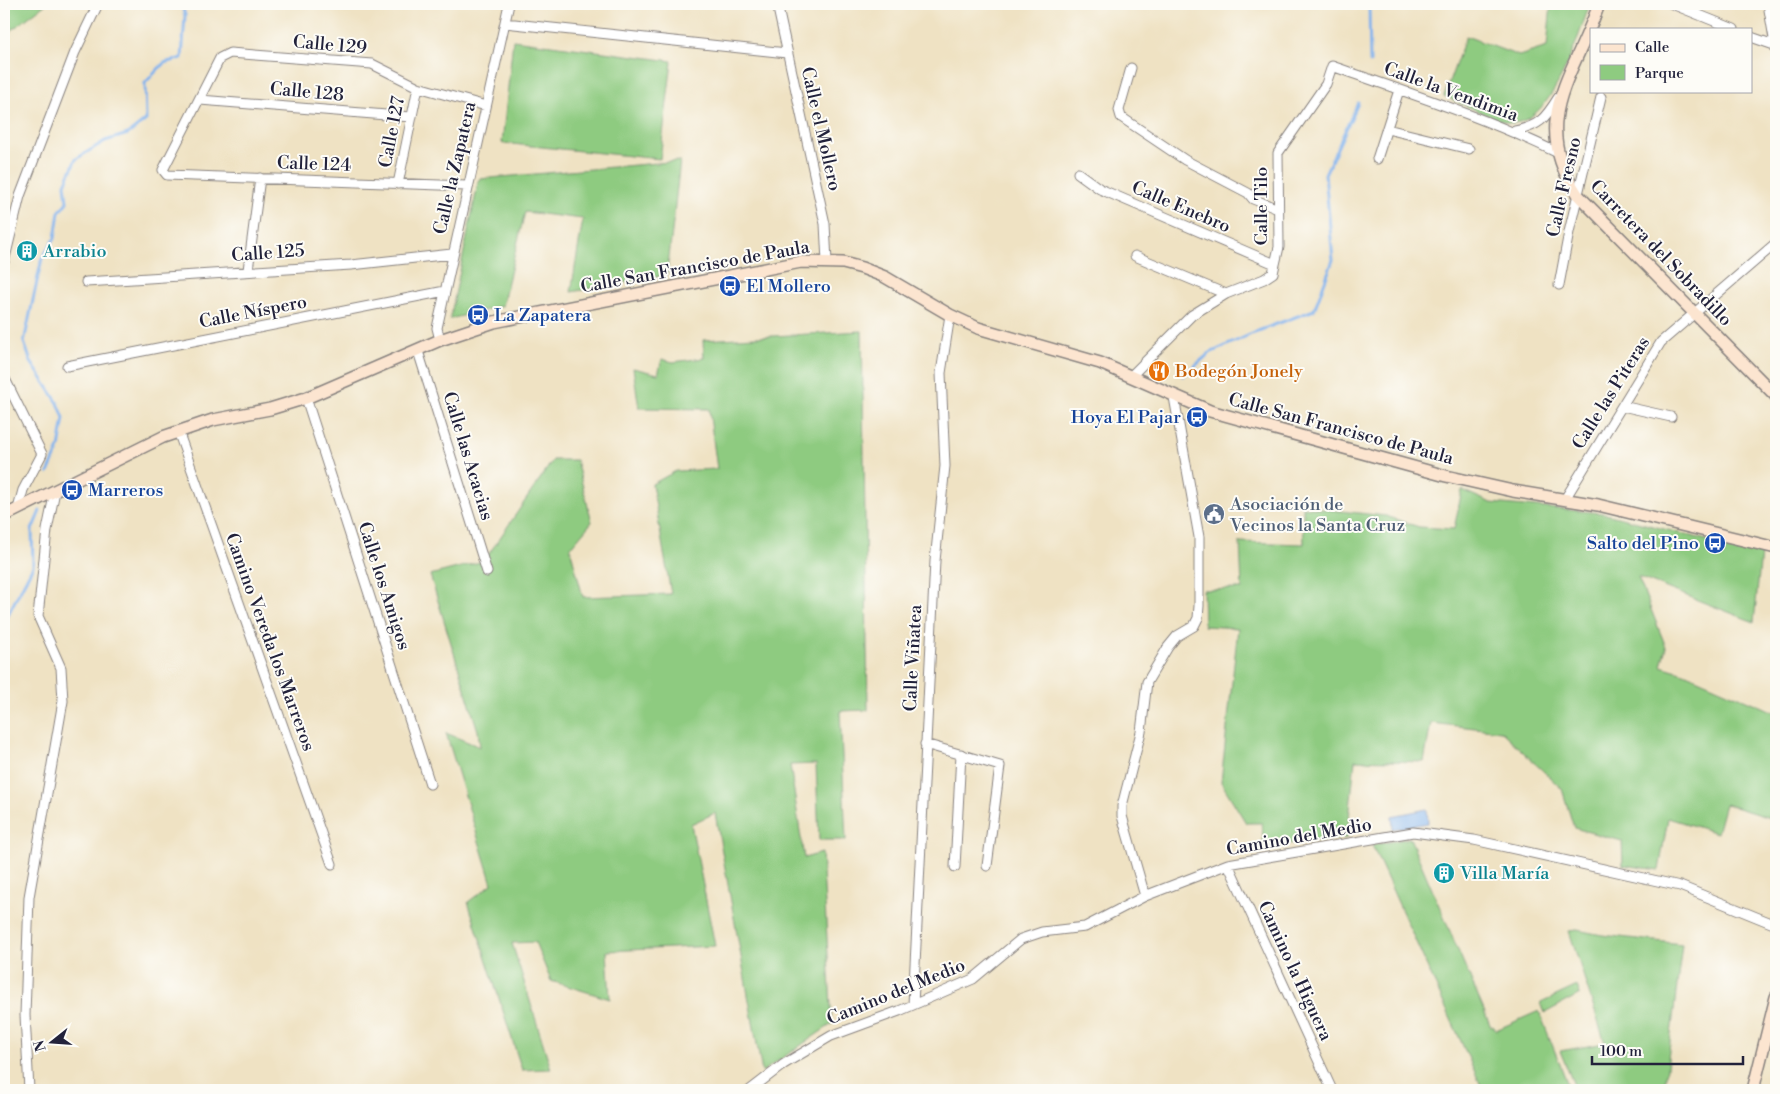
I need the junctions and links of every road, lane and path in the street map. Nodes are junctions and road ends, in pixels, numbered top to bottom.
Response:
1 (98, 4) edge
2 (509, 4) edge
3 (777, 4) edge
4 (1599, 4) edge
5 (1672, 4) edge
6 (1768, 4) edge
7 (505, 23) junction
8 (1732, 28) edge
9 (1752, 37) edge
10 (1775, 47) edge
11 (787, 53) junction
12 (1332, 66) joint
13 (1131, 68) dead end
14 (418, 87) junction
15 (1399, 90) junction
16 (1560, 95) junction
17 (1602, 96) dead end
18 (200, 100) junction
19 (486, 106) junction
20 (411, 117) junction
21 (1387, 129) junction
22 (1515, 132) junction
23 (1469, 149) dead end
24 (1558, 153) junction
25 (1377, 160) dead end
26 (1078, 173) dead end
27 (260, 178) junction
28 (398, 184) junction
29 (467, 186) junction
30 (1577, 194) junction
31 (1278, 209) junction
32 (1776, 243) edge
33 (452, 254) junction
34 (1135, 256) dead end
35 (4, 262) edge
36 (827, 262) junction
37 (1275, 264) junction
38 (248, 270) junction
39 (86, 282) dead end
40 (1559, 285) dead end
41 (445, 291) junction
42 (1226, 294) junction
43 (1694, 314) junction
44 (950, 315) junction
45 (440, 340) junction
46 (418, 350) junction
47 (67, 366) dead end
48 (1131, 376) junction
49 (4, 377) edge
50 (1776, 396) edge
51 (1174, 397) junction
52 (306, 398) junction
53 (1622, 406) junction
54 (1671, 417) dead end
55 (178, 432) junction
56 (56, 491) junction
57 (1565, 499) junction
58 (18, 509) junction
59 (4, 516) edge
60 (1776, 548) edge
61 (487, 572) dead end
62 (925, 744) junction
63 (961, 754) junction
64 (430, 784) dead end
65 (332, 864) dead end
66 (1228, 864) junction
67 (987, 866) dead end
68 (956, 867) dead end
69 (1145, 896) junction
70 (1776, 925) edge
71 (1776, 997) edge
72 (912, 1004) junction
73 (29, 1090) edge
74 (750, 1090) edge
75 (1332, 1090) edge
76 (1753, 1090) edge

1 - 35 street
2 - 7 street, Calle la Zapatera
3 - 11 street, Calle el Mollero
4 - 16 main road, Carretera del Sobradillo
5 - 8 street
6 - 10 street
7 - 11 street
7 - 19 street, Calle la Zapatera
9 - 10 street
11 - 36 street, Calle el Mollero
12 - 15 street, Calle la Vendimia
12 - 31 street, Calle Tilo
13 - 31 street
14 - 18 street, Calle 129
14 - 19 street, Calle 129
14 - 20 street, Calle 127
15 - 21 street
15 - 22 street, Calle la Vendimia
16 - 22 street
16 - 24 main road, Carretera del Sobradillo
17 - 30 street, Calle Fresno
18 - 20 street, Calle 128
18 - 27 street, Calle 124
19 - 29 street, Calle la Zapatera
20 - 28 street, Calle 127
21 - 23 street
21 - 25 street
22 - 24 street, Calle la Vendimia
24 - 30 main road, Carretera del Sobradillo
26 - 37 street, Calle Enebro
27 - 28 street, Calle 124
27 - 38 street
28 - 29 street, Calle 124
29 - 33 street, Calle la Zapatera
30 - 40 street, Calle Fresno
30 - 43 main road, Carretera del Sobradillo
31 - 37 street, Calle Tilo
32 - 43 street, Calle las Piteras
33 - 38 street, Calle 125
33 - 41 street, Calle la Zapatera
34 - 42 street
36 - 44 main road, Calle San Francisco de Paula
36 - 45 main road, Calle San Francisco de Paula
37 - 42 street, Calle Tilo
38 - 39 street, Calle 125
41 - 45 street, Calle la Zapatera
41 - 47 street, Calle Níspero
42 - 48 street, Calle Tilo
43 - 50 main road, Carretera del Sobradillo
43 - 53 street, Calle las Piteras
44 - 48 main road, Calle San Francisco de Paula
44 - 62 street, Calle Viñatea
45 - 46 main road, Calle San Francisco de Paula
46 - 52 main road, Calle San Francisco de Paula
46 - 61 street, Calle las Acacias
48 - 51 main road, Calle San Francisco de Paula
49 - 58 street
51 - 57 main road, Calle San Francisco de Paula
51 - 69 street
52 - 55 main road, Calle San Francisco de Paula
52 - 64 street, Calle los Amigos
53 - 54 street
53 - 57 street, Calle las Piteras
55 - 56 main road, Calle San Francisco de Paula
55 - 65 street, Camino Vereda los Marreros
56 - 58 main road, Calle San Francisco de Paula
56 - 73 street
57 - 60 main road, Calle San Francisco de Paula
58 - 59 main road, Calle San Francisco de Paula
62 - 63 street
62 - 72 street, Calle Viñatea
63 - 67 street
63 - 68 street
66 - 69 street, Camino del Medio
66 - 70 street, Camino del Medio
66 - 75 street, Camino la Higuera
69 - 72 street, Camino del Medio
71 - 76 main road
72 - 74 street, Camino del Medio

